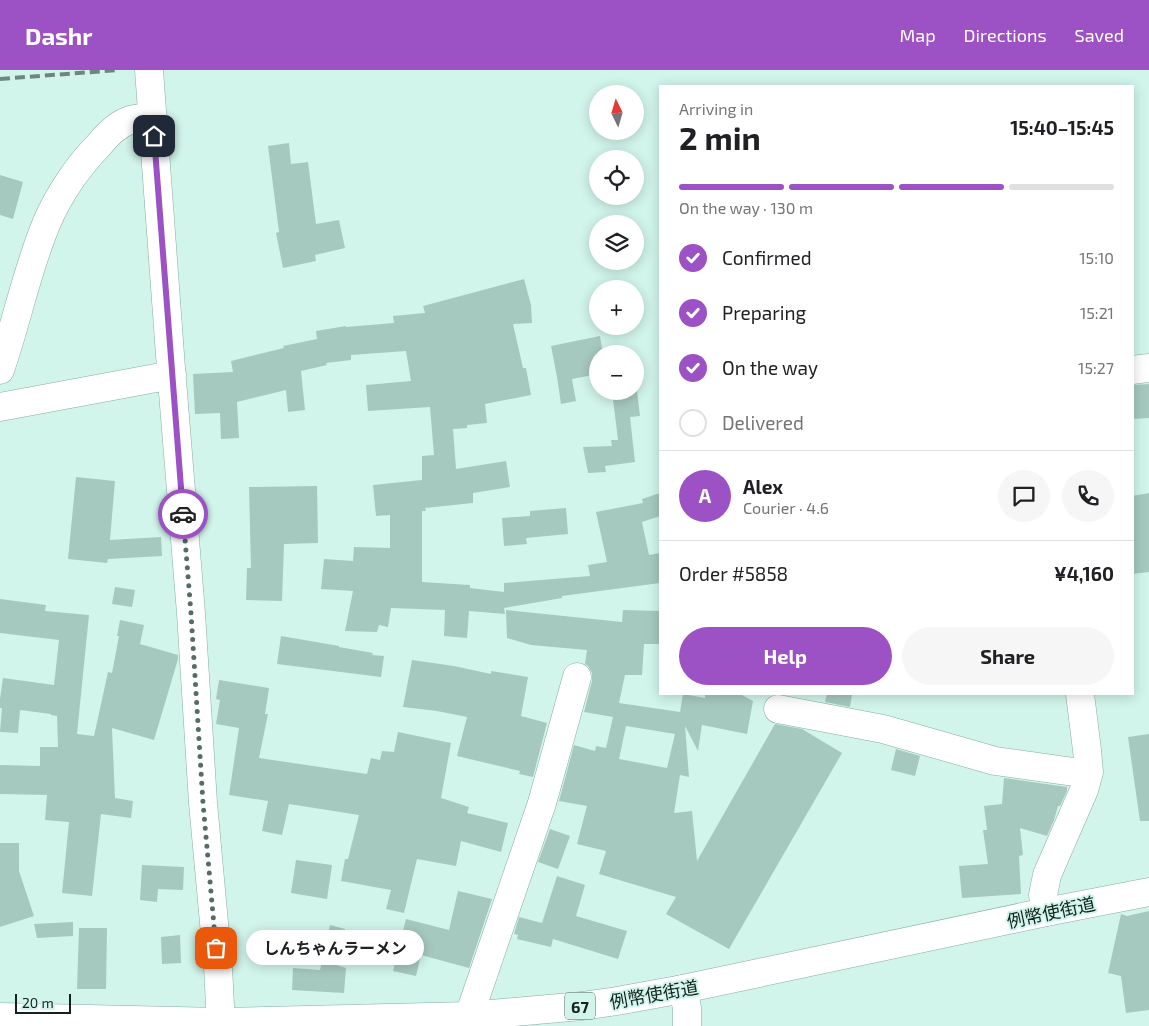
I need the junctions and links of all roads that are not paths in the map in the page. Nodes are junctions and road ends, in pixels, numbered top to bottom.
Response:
1 (149, 70) edge
2 (153, 117) junction
3 (1149, 368) edge
4 (0, 370) edge
5 (1134, 370) edge
6 (172, 375) junction
7 (0, 407) edge
8 (577, 677) dead end
9 (1080, 695) edge
10 (778, 709) dead end
11 (1089, 772) junction
12 (1149, 892) edge
13 (1046, 912) junction
14 (683, 990) junction
15 (469, 1016) junction
16 (0, 1017) edge
17 (221, 1024) edge
18 (687, 1026) edge

1 - 2 street
2 - 4 street
2 - 6 street
3 - 5 street
6 - 7 street
6 - 17 street
8 - 15 street
9 - 11 street
10 - 11 street
11 - 13 street
12 - 13 street, 例幣使街道 / 67
13 - 14 street, 例幣使街道 / 67
14 - 15 street, 例幣使街道 / 67
14 - 18 street
15 - 17 street, 例幣使街道 / 67
16 - 17 street, 例幣使街道 / 67

